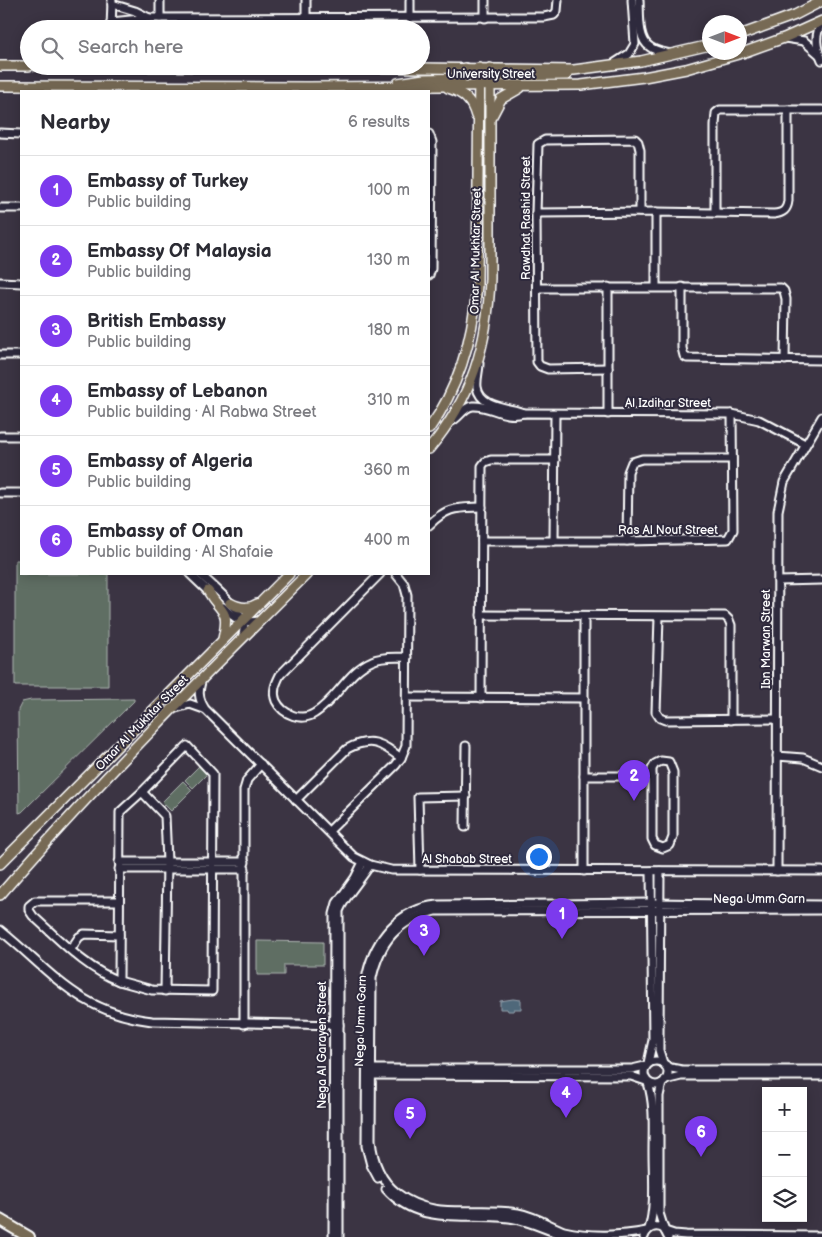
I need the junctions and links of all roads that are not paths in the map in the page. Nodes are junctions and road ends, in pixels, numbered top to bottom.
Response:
1 (160, 0) edge
2 (306, 0) edge
3 (410, 0) edge
4 (485, 0) edge
5 (558, 0) edge
6 (632, 0) edge
7 (639, 0) edge
8 (822, 1) edge
9 (112, 2) edge
10 (150, 18) junction
11 (160, 18) junction
12 (306, 18) junction
13 (410, 18) junction
14 (485, 18) junction
15 (111, 20) edge
16 (141, 20) edge
17 (822, 22) edge
18 (747, 33) edge
19 (784, 38) junction
20 (702, 47) edge
21 (672, 54) junction
22 (821, 57) edge
23 (0, 66) edge
24 (20, 66) edge
25 (612, 66) junction
26 (430, 68) edge
27 (465, 68) junction
28 (479, 68) junction
29 (490, 72) junction
30 (0, 86) edge
31 (256, 86) junction
32 (308, 86) junction
33 (391, 86) junction
34 (441, 86) junction
35 (478, 86) junction
36 (490, 86) junction
37 (524, 86) junction
38 (266, 90) edge
39 (300, 90) edge
40 (788, 110) junction
41 (822, 110) edge
42 (490, 123) junction
43 (478, 126) junction
44 (0, 133) edge
45 (20, 134) edge
46 (430, 137) edge
47 (430, 206) edge
48 (0, 208) edge
49 (20, 208) edge
50 (640, 212) junction
51 (656, 212) junction
52 (536, 213) junction
53 (715, 213) junction
54 (430, 272) edge
55 (0, 282) edge
56 (20, 283) edge
57 (608, 287) junction
58 (656, 287) junction
59 (682, 287) junction
60 (537, 288) junction
61 (0, 355) edge
62 (20, 355) edge
63 (479, 360) junction
64 (785, 360) junction
65 (822, 360) edge
66 (608, 368) junction
67 (524, 413) junction
68 (555, 414) junction
69 (608, 414) junction
70 (732, 414) junction
71 (822, 417) edge
72 (450, 422) junction
73 (430, 427) edge
74 (0, 436) edge
75 (20, 436) edge
76 (805, 444) junction
77 (430, 448) edge
78 (732, 459) junction
79 (555, 460) junction
80 (0, 493) edge
81 (20, 493) edge
82 (482, 507) junction
83 (430, 524) edge
84 (482, 541) junction
85 (554, 541) junction
86 (628, 541) junction
87 (191, 575) edge
88 (288, 575) edge
89 (306, 575) edge
90 (379, 575) edge
91 (397, 575) edge
92 (206, 577) edge
93 (778, 580) junction
94 (822, 580) edge
95 (208, 590) junction
96 (262, 601) junction
97 (230, 603) junction
98 (481, 615) junction
99 (584, 616) junction
100 (659, 617) junction
101 (242, 621) junction
102 (260, 621) junction
103 (242, 638) junction
104 (223, 640) junction
105 (407, 657) junction
106 (202, 678) junction
107 (407, 697) junction
108 (482, 698) junction
109 (584, 698) junction
110 (204, 709) junction
111 (172, 710) junction
112 (778, 719) junction
113 (731, 720) junction
114 (466, 746) dead end
115 (778, 756) junction
116 (401, 758) junction
117 (260, 764) junction
118 (822, 766) edge
119 (584, 776) junction
120 (652, 776) junction
121 (142, 792) junction
122 (466, 796) junction
123 (296, 800) junction
124 (465, 827) dead end
125 (329, 831) junction
126 (367, 863) junction
127 (0, 864) edge
128 (167, 865) junction
129 (213, 865) junction
130 (245, 865) junction
131 (119, 866) junction
132 (420, 870) junction
133 (584, 871) junction
134 (660, 871) junction
135 (777, 871) junction
136 (822, 871) edge
137 (651, 872) junction
138 (0, 895) edge
139 (119, 901) junction
140 (822, 904) edge
141 (656, 907) junction
142 (822, 910) edge
143 (1, 930) edge
144 (119, 935) junction
145 (71, 949) junction
146 (119, 980) junction
147 (165, 991) junction
148 (244, 1024) junction
149 (337, 1025) junction
150 (663, 1063) junction
151 (647, 1064) junction
152 (822, 1070) edge
153 (369, 1072) junction
154 (822, 1076) edge
155 (647, 1082) junction
156 (664, 1082) junction
157 (0, 1220) edge
158 (646, 1232) edge
159 (666, 1232) edge
160 (822, 1236) edge
161 (29, 1237) edge
162 (333, 1237) edge
163 (339, 1237) edge
164 (568, 1237) edge

1 - 11 street
2 - 12 street
3 - 13 street
4 - 14 street
5 - 14 street
6 - 25 street
7 - 21 street
8 - 18 main road
9 - 10 street
9 - 15 street
10 - 11 street
10 - 16 street
11 - 12 street
12 - 13 street
13 - 14 street
17 - 19 main road, University Street
17 - 22 street
19 - 22 street
19 - 37 main road, University Street
20 - 21 main road
21 - 25 main road
23 - 24 main road
25 - 29 main road, University Street
26 - 27 main road, University Street
27 - 28 main road, University Street
27 - 33 main road
28 - 29 main road, University Street
28 - 35 main road, Omar Al Mukhtar Street
29 - 35 main road
29 - 36 main road, Omar Al Mukhtar Street
30 - 31 main road, University Street
31 - 32 main road, University Street
31 - 38 street
32 - 33 main road, University Street
32 - 39 street
33 - 34 main road, University Street
34 - 35 main road, University Street
34 - 43 main road
35 - 36 main road, University Street
35 - 43 main road, Omar Al Mukhtar Street
36 - 37 main road, University Street
36 - 42 main road, Omar Al Mukhtar Street
37 - 42 main road
40 - 41 street
40 - 53 street
40 - 53 street
42 - 63 main road, Omar Al Mukhtar Street
43 - 73 main road, Omar Al Mukhtar Street
44 - 45 street
46 - 47 street
47 - 54 street
48 - 49 street
50 - 51 street
50 - 52 street
50 - 52 street, Rawdhat Rashid Street
51 - 53 street
51 - 58 street
52 - 60 street, Rawdhat Rashid Street
55 - 56 street
57 - 58 street
57 - 60 street
57 - 66 street
58 - 59 street
59 - 64 street
59 - 64 street
60 - 66 street, Rawdhat Rashid Street
61 - 62 street
63 - 67 street, Al Izdihar Street
63 - 72 main road, Omar Al Mukhtar Street
64 - 65 street
66 - 69 street
67 - 68 street, Al Izdihar Street
67 - 72 street, Al Izdihar Street
68 - 69 street, Al Izdihar Street
68 - 79 street
69 - 70 street, Al Izdihar Street
70 - 76 street, Al Izdihar Street
70 - 78 street, Ras Al Nouf Street
71 - 76 street, Ibn Marwan Street
72 - 77 main road, Omar Al Mukhtar Street
74 - 75 street
76 - 93 street, Ibn Marwan Street
78 - 86 street
78 - 86 street, Ras Al Nouf Street
79 - 82 street
79 - 85 street
80 - 81 street
82 - 83 street
82 - 84 street
84 - 85 street, Ras Al Nouf Street
84 - 98 street
85 - 86 street, Ras Al Nouf Street
87 - 95 street
88 - 96 main road, Omar Al Mukhtar Street
89 - 102 main road, Omar Al Mukhtar Street
90 - 105 street
91 - 105 street
92 - 97 street
93 - 94 street
93 - 112 street, Ibn Marwan Street
95 - 101 street
95 - 104 main road
96 - 97 main road
96 - 101 main road, Omar Al Mukhtar Street
97 - 101 street
98 - 99 street
98 - 108 street
99 - 100 street
99 - 109 street
100 - 113 street
100 - 113 street
101 - 102 street
101 - 103 street
101 - 104 main road, Omar Al Mukhtar Street
102 - 103 main road, Omar Al Mukhtar Street
103 - 106 main road, Omar Al Mukhtar Street
104 - 127 main road, Omar Al Mukhtar Street
105 - 107 street
106 - 110 street
106 - 111 main road, Omar Al Mukhtar Street
107 - 108 street
107 - 116 street
108 - 109 street
109 - 119 street
110 - 111 street
110 - 117 street, Al Shabab Street
111 - 138 main road, Omar Al Mukhtar Street
112 - 113 street
112 - 115 street, Ibn Marwan Street
114 - 122 street
115 - 118 street
115 - 135 street, Ibn Marwan Street
116 - 123 street
116 - 125 street
117 - 123 street, Al Shabab Street
117 - 130 street
119 - 120 street
119 - 133 street
120 - 120 street
121 - 128 street
121 - 129 street
121 - 131 street
122 - 124 street
122 - 132 street
123 - 125 street, Al Shabab Street
125 - 126 street, Al Shabab Street
126 - 132 street, Al Shabab Street
126 - 149 street, Nega Al Garayen Street
128 - 129 street
128 - 131 street
128 - 147 street
129 - 130 street
129 - 147 street
130 - 148 street
131 - 139 street
132 - 133 street, Al Shabab Street
133 - 137 street, Al Shabab Street
134 - 135 street, Al Shabab Street
134 - 137 street, Al Shabab Street
134 - 141 street
135 - 136 street, Al Shabab Street
137 - 141 street
139 - 144 street
139 - 145 street
140 - 141 street, Nega Umm Garn
141 - 142 street, Nega Umm Garn
141 - 150 street
141 - 151 street
141 - 153 street, Nega Umm Garn
143 - 148 street
144 - 145 street
144 - 146 street
145 - 146 street
146 - 147 street
148 - 149 street
149 - 162 street, Nega Al Garayen Street
149 - 163 street, Nega Al Garayen Street
150 - 151 street
150 - 152 street
150 - 156 street
151 - 153 street
151 - 155 street
153 - 155 street
153 - 158 street, Nega Umm Garn
153 - 164 street, Nega Umm Garn
154 - 156 street
155 - 156 street
155 - 158 street
156 - 159 street
157 - 161 highway
158 - 159 street, Nega Umm Garn
159 - 160 street

